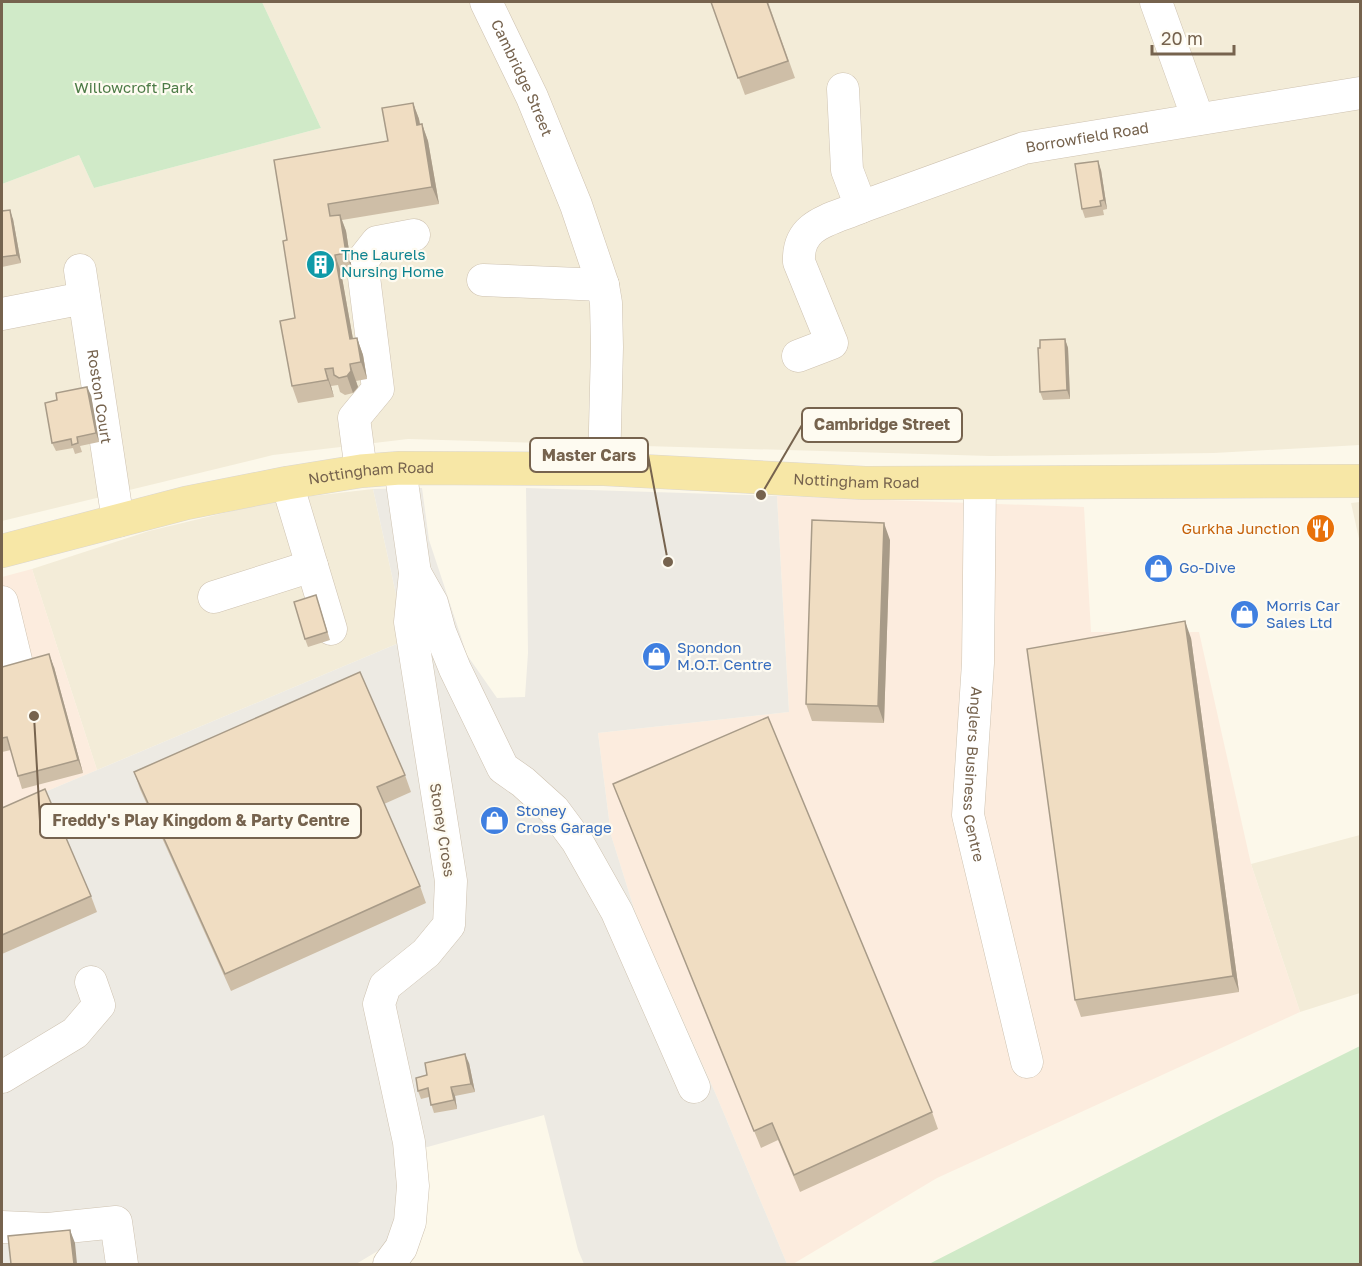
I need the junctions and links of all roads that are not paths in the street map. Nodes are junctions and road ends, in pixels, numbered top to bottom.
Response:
1 (486, 2) edge
2 (1156, 2) edge
3 (843, 89) dead end
4 (1360, 93) edge
5 (1198, 118) junction
6 (861, 207) junction
7 (414, 235) dead end
8 (483, 280) dead end
9 (603, 285) junction
10 (2, 314) edge
11 (798, 356) dead end
12 (400, 468) junction
13 (604, 469) junction
14 (361, 471) junction
15 (1360, 481) edge
16 (287, 483) junction
17 (980, 483) junction
18 (118, 521) junction
19 (2, 551) edge
20 (312, 566) junction
21 (415, 573) junction
22 (214, 597) dead end
23 (2, 602) edge
24 (331, 629) dead end
25 (2, 663) edge
26 (91, 981) dead end
27 (1027, 1062) dead end
28 (2, 1077) edge
29 (694, 1087) dead end
30 (2, 1227) edge
31 (122, 1264) edge
32 (389, 1264) edge

1 - 9 street, Cambridge Street
2 - 5 street
3 - 6 street
4 - 5 street, Borrowfield Road
5 - 6 street, Borrowfield Road
6 - 11 street, Borrowfield Road
7 - 14 street
8 - 9 street
9 - 13 street, Cambridge Street
10 - 18 street, Roston Court
12 - 13 main road, Nottingham Road
12 - 14 main road, Nottingham Road
12 - 21 street, Stoney Cross
13 - 17 main road, Nottingham Road
14 - 16 main road, Nottingham Road
15 - 17 main road, Nottingham Road
16 - 18 main road, Nottingham Road
16 - 20 street
17 - 27 street, Anglers Business Centre
18 - 19 main road, Nottingham Road
20 - 22 street
20 - 24 street
21 - 29 street
21 - 32 street, Stoney Cross
23 - 25 street
26 - 28 street
30 - 31 street

